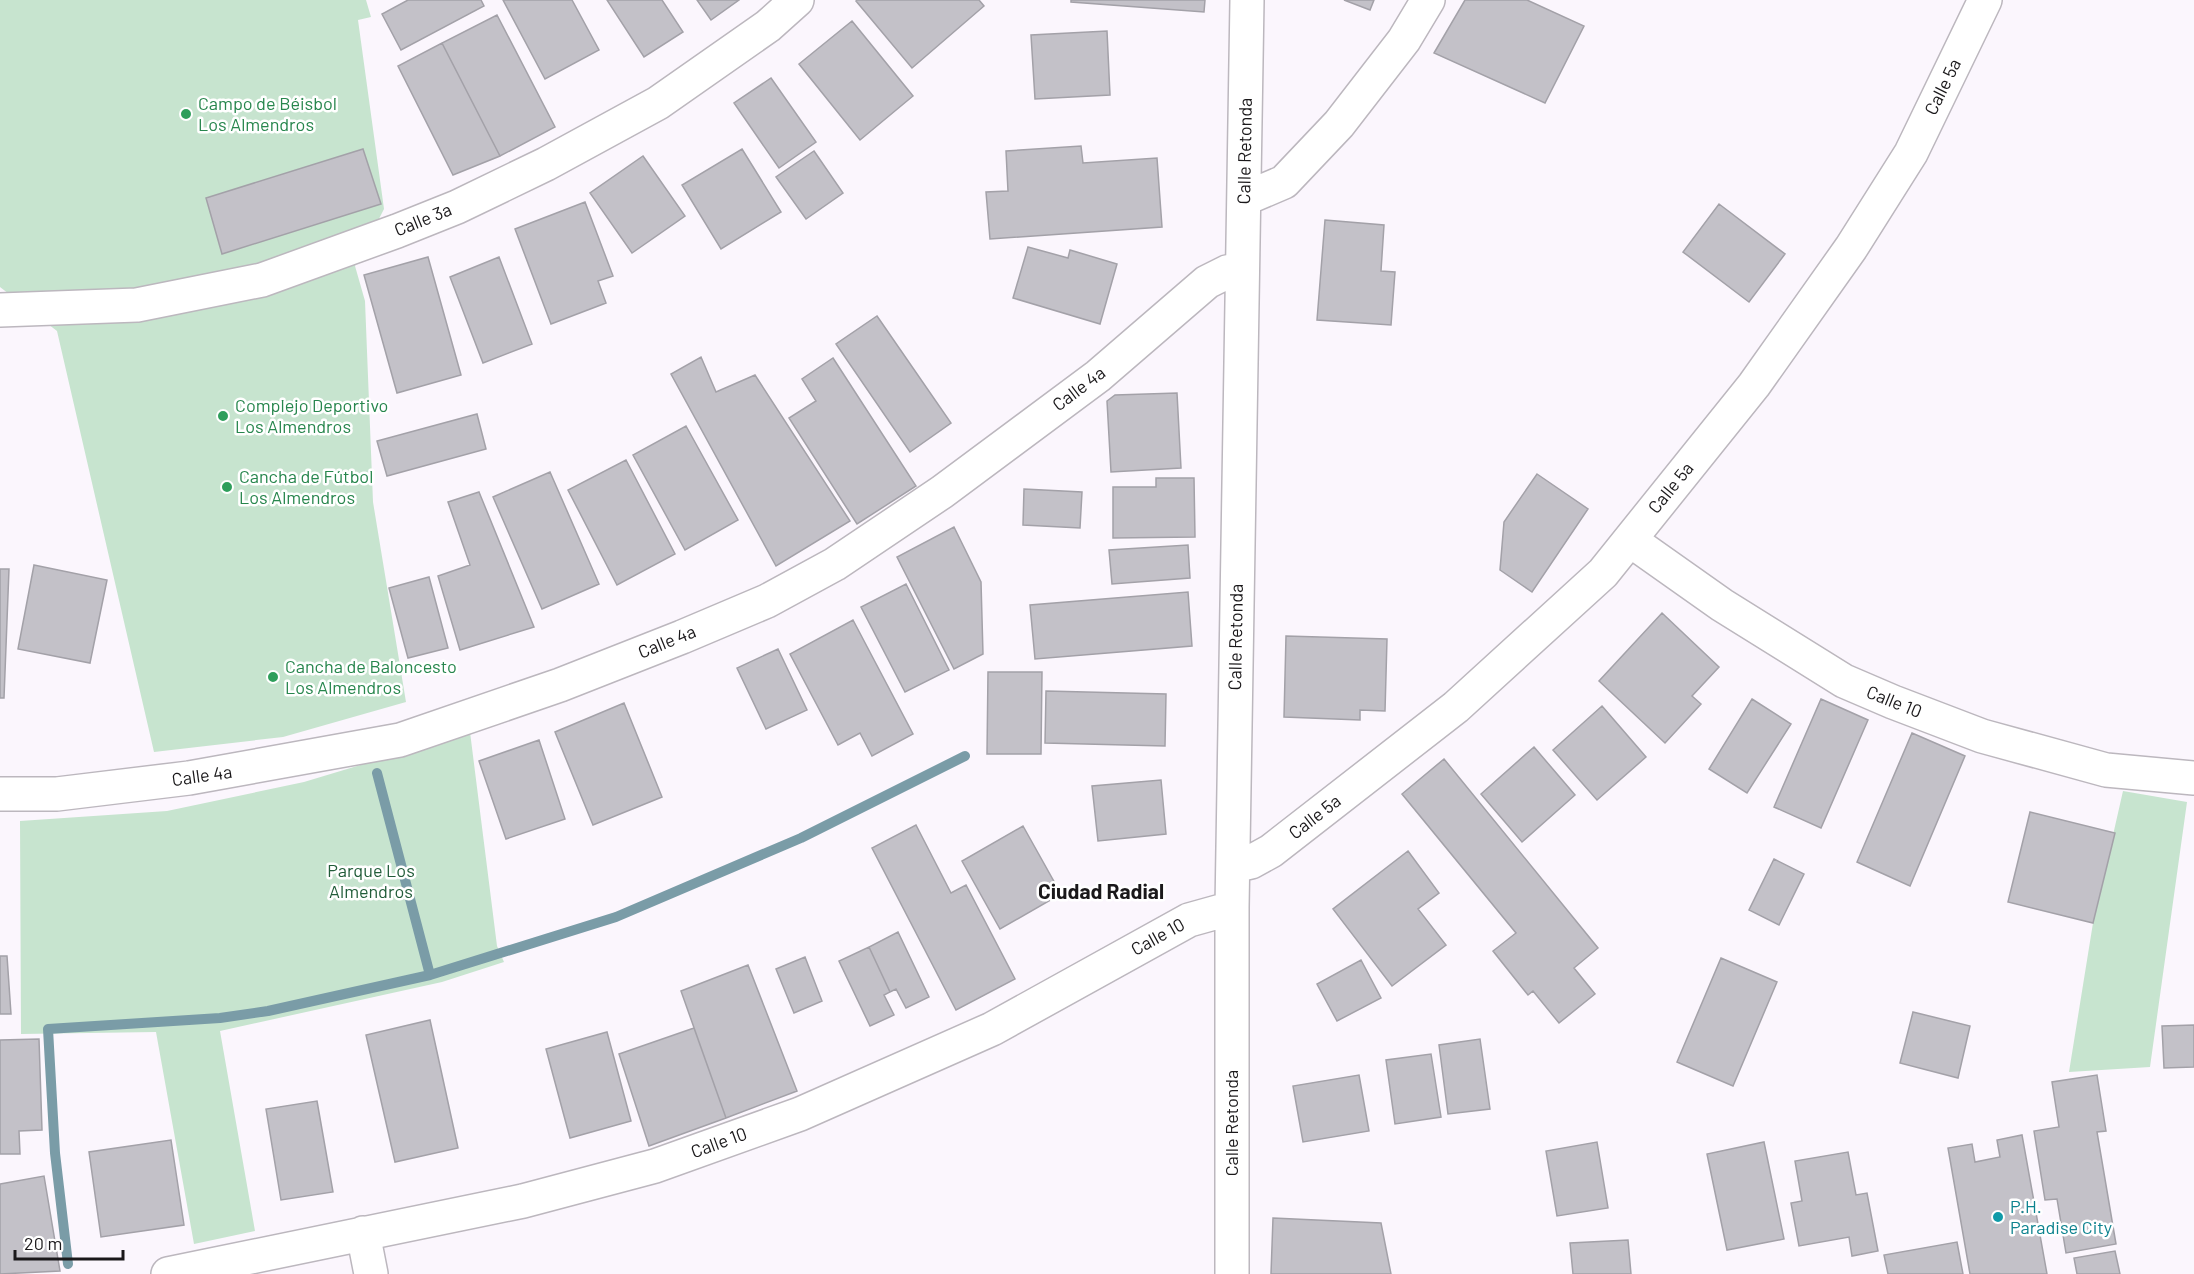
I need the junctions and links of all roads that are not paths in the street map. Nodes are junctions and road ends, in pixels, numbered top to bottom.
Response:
1 (797, 0) edge
2 (1247, 0) edge
3 (1428, 0) edge
4 (1985, 0) edge
5 (1244, 199) junction
6 (1241, 269) junction
7 (0, 310) edge
8 (1630, 540) junction
9 (2194, 778) edge
10 (0, 794) edge
11 (1234, 866) junction
12 (1232, 908) junction
13 (363, 1233) junction
14 (168, 1274) edge
15 (371, 1274) edge
16 (1232, 1274) edge

1 - 7 street, Calle 3a
2 - 5 street, Calle Retonda
3 - 5 street
4 - 8 street, Calle 5a
5 - 6 street, Calle Retonda
6 - 10 street, Calle 4a
6 - 11 street, Calle Retonda
8 - 9 street, Calle 10
8 - 11 street, Calle 5a
11 - 12 street, Calle Retonda
12 - 13 street, Calle 10
12 - 16 street, Calle Retonda
13 - 14 street, Calle 10
13 - 15 street

